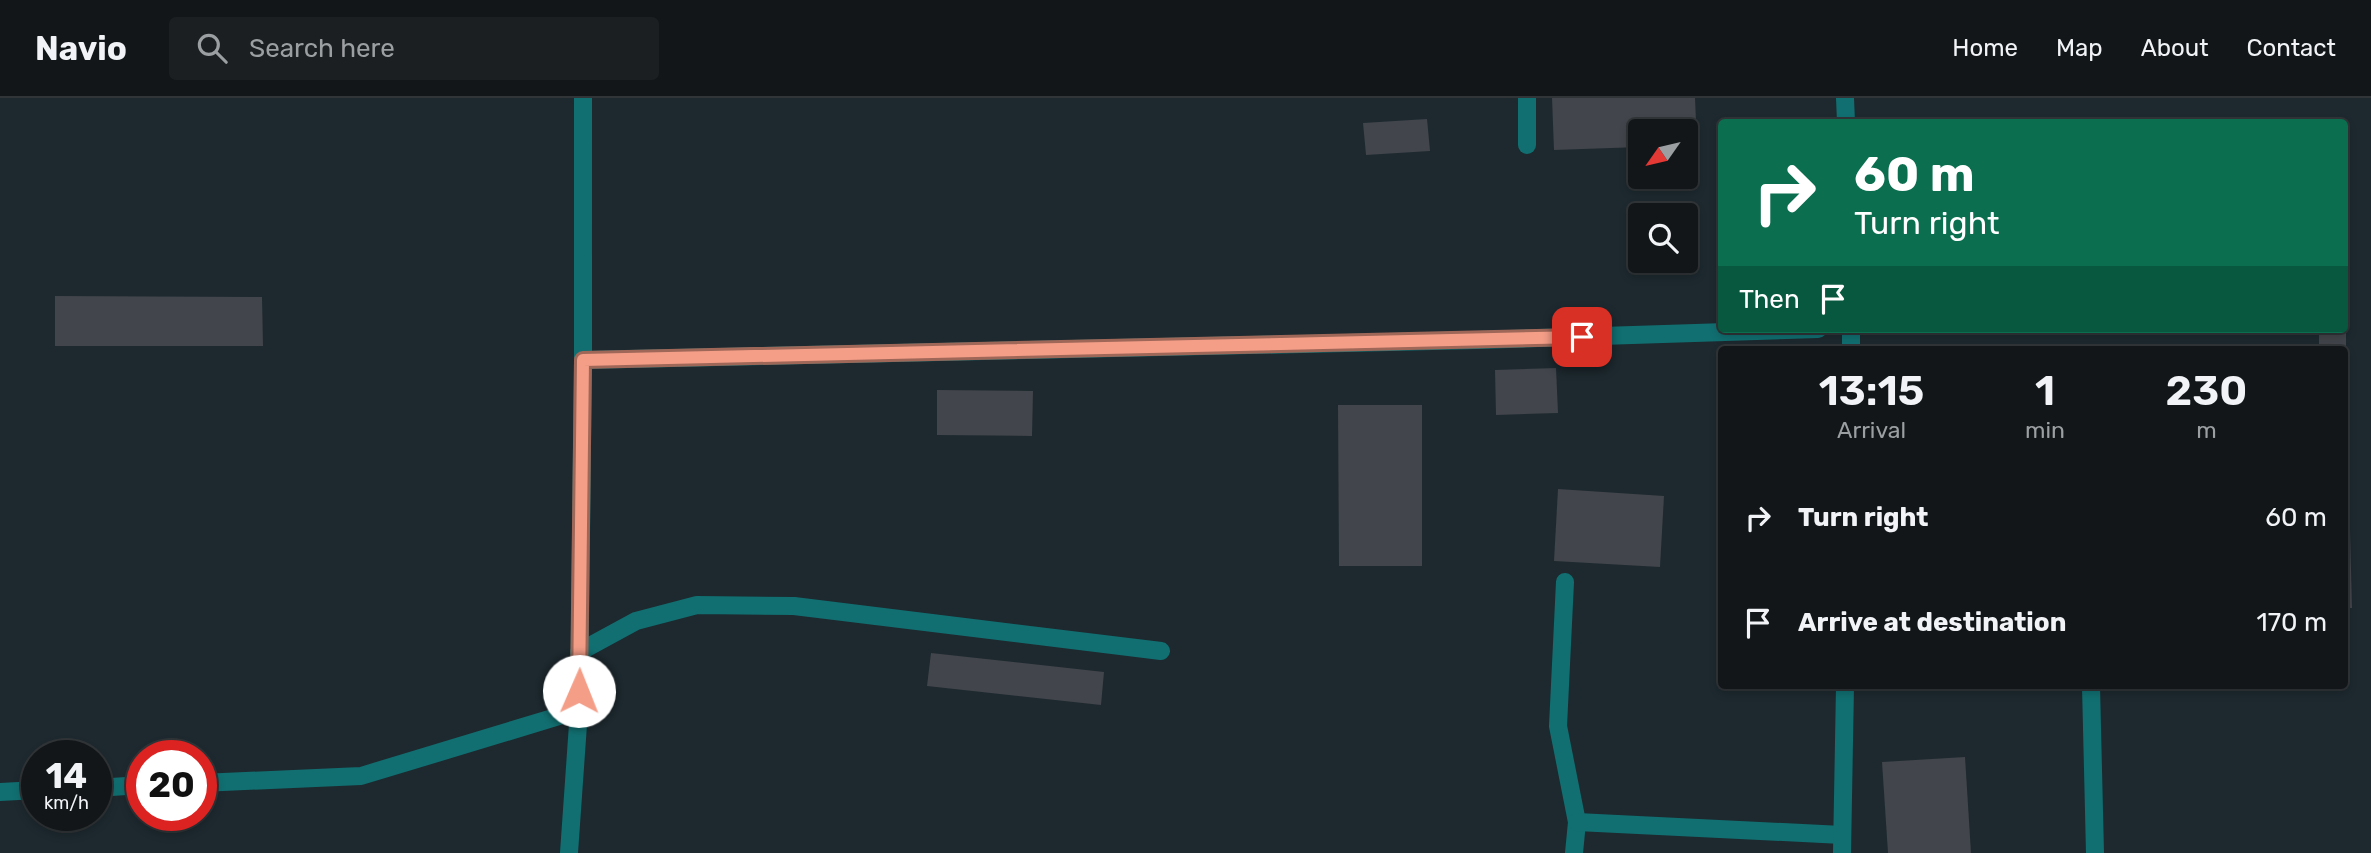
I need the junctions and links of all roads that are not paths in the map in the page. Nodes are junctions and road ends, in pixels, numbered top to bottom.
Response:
1 (583, 98) edge
2 (1527, 98) edge
3 (1845, 98) edge
4 (1846, 119) edge
5 (1527, 145) dead end
6 (1718, 332) edge
7 (583, 360) junction
8 (1565, 582) dead end
9 (1161, 651) dead end
10 (579, 652) junction
11 (1844, 689) edge
12 (2091, 689) edge
13 (579, 710) junction
14 (217, 782) edge
15 (21, 791) edge
16 (0, 792) edge
17 (1577, 822) junction
18 (1842, 844) edge
19 (569, 853) edge
20 (1574, 853) edge
21 (2095, 853) edge

1 - 7 lane
2 - 5 lane
3 - 4 lane
6 - 7 lane
7 - 10 lane
8 - 17 lane
9 - 10 lane
10 - 13 lane
11 - 18 lane
12 - 21 lane
13 - 14 lane
13 - 19 lane
15 - 16 lane
17 - 18 lane
17 - 20 lane

